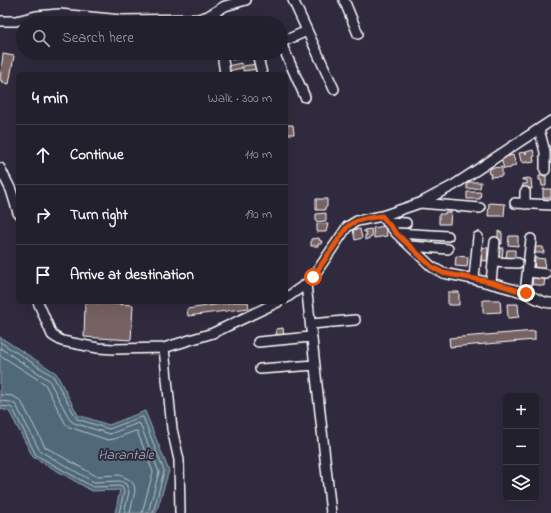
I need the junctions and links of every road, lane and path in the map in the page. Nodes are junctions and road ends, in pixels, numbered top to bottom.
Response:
1 (246, 0) edge
2 (293, 0) edge
3 (344, 0) edge
4 (36, 16) edge
5 (80, 16) edge
6 (216, 16) edge
7 (0, 21) edge
8 (16, 21) edge
9 (307, 30) junction
10 (358, 34) dead end
11 (288, 39) edge
12 (288, 59) edge
13 (223, 60) edge
14 (259, 60) edge
15 (225, 72) edge
16 (262, 72) edge
17 (334, 89) dead end
18 (305, 97) dead end
19 (551, 121) edge
20 (539, 129) junction
21 (548, 152) edge
22 (0, 168) edge
23 (545, 170) dead end
24 (15, 190) edge
25 (525, 192) dead end
26 (420, 203) junction
27 (515, 203) dead end
28 (525, 204) junction
29 (551, 205) edge
30 (480, 208) dead end
31 (384, 219) junction
32 (406, 223) dead end
33 (396, 233) junction
34 (448, 236) dead end
35 (478, 237) dead end
36 (531, 239) dead end
37 (496, 242) dead end
38 (410, 246) junction
39 (448, 249) dead end
40 (493, 262) junction
41 (518, 263) dead end
42 (528, 272) junction
43 (546, 274) dead end
44 (474, 278) junction
45 (491, 282) junction
46 (306, 284) junction
47 (526, 293) junction
48 (288, 297) edge
49 (551, 303) edge
50 (39, 304) edge
51 (274, 304) edge
52 (355, 320) dead end
53 (310, 324) junction
54 (311, 337) junction
55 (258, 342) dead end
56 (164, 348) junction
57 (315, 365) junction
58 (260, 369) dead end
59 (180, 513) edge
60 (331, 513) edge

1 - 6 street
2 - 9 street
3 - 10 street
4 - 5 street
7 - 8 street
9 - 11 street
9 - 17 street
12 - 18 street
13 - 15 street
14 - 16 street
19 - 20 street
20 - 21 street
20 - 26 street
21 - 23 street
22 - 24 street
25 - 28 street
26 - 30 street
26 - 31 street
27 - 28 street
28 - 29 street
31 - 32 street
31 - 33 street
31 - 46 street
33 - 34 street
33 - 38 street
35 - 44 street
36 - 42 street
37 - 40 street
38 - 39 street
38 - 44 street
40 - 41 street
40 - 45 street
42 - 43 street
42 - 47 street
44 - 45 street
45 - 47 street
46 - 48 street
46 - 53 street
47 - 49 street
50 - 56 street
51 - 56 street
52 - 53 street
53 - 54 street
54 - 55 street
54 - 57 street
56 - 59 street
57 - 58 street
57 - 60 street

